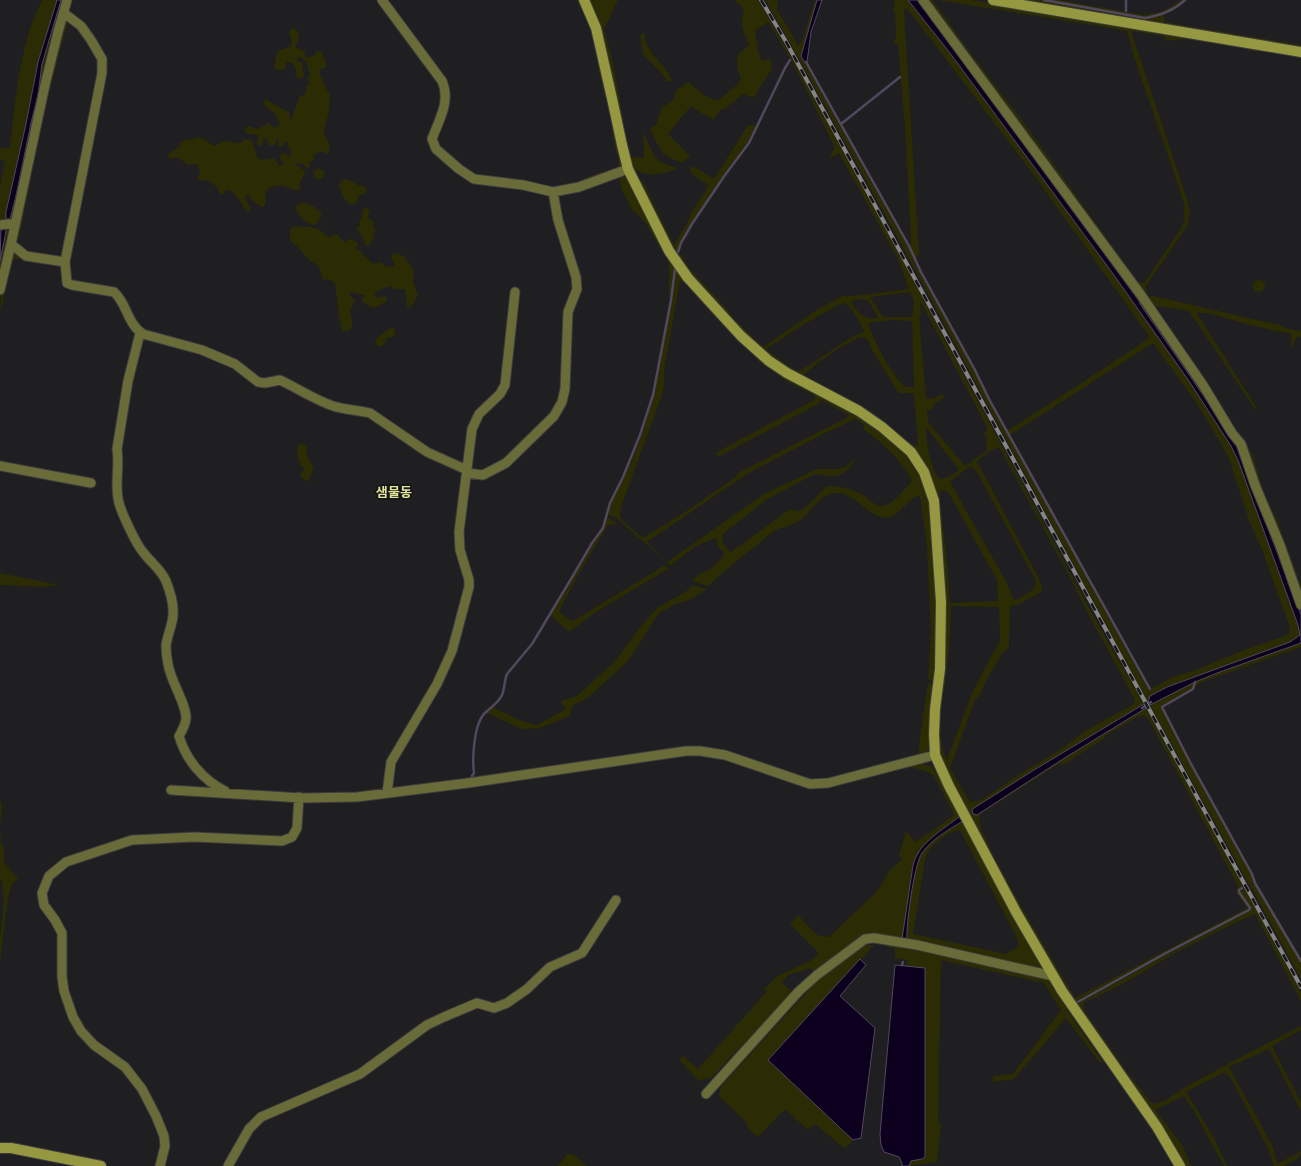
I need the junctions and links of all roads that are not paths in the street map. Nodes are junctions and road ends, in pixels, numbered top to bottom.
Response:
1 (67, 0) edge
2 (382, 0) edge
3 (584, 0) edge
4 (923, 0) edge
5 (992, 0) edge
6 (64, 13) junction
7 (1301, 52) edge
8 (628, 169) junction
9 (553, 192) junction
10 (6, 225) edge
11 (11, 244) junction
12 (65, 262) junction
13 (0, 290) edge
14 (515, 292) dead end
15 (140, 332) junction
16 (0, 466) edge
17 (467, 471) junction
18 (91, 483) dead end
19 (1301, 605) edge
20 (936, 755) junction
21 (170, 790) dead end
22 (230, 793) junction
23 (387, 793) junction
24 (299, 797) junction
25 (616, 900) dead end
26 (1054, 976) junction
27 (706, 1094) dead end
28 (0, 1148) edge
29 (101, 1166) edge
30 (160, 1166) edge
31 (228, 1166) edge
32 (1180, 1166) edge

1 - 6 street
2 - 9 street
3 - 8 main road
4 - 19 street
5 - 7 main road
6 - 10 street
6 - 12 street
8 - 9 street
8 - 20 main road
9 - 17 street
10 - 11 street
11 - 12 street
11 - 13 street
12 - 15 street
14 - 17 street
15 - 17 street
15 - 22 street
16 - 18 street
17 - 23 street
20 - 23 street
20 - 26 main road
21 - 22 street
22 - 24 street
23 - 24 street
24 - 30 street
25 - 31 street
26 - 27 street
26 - 32 main road
28 - 29 main road

